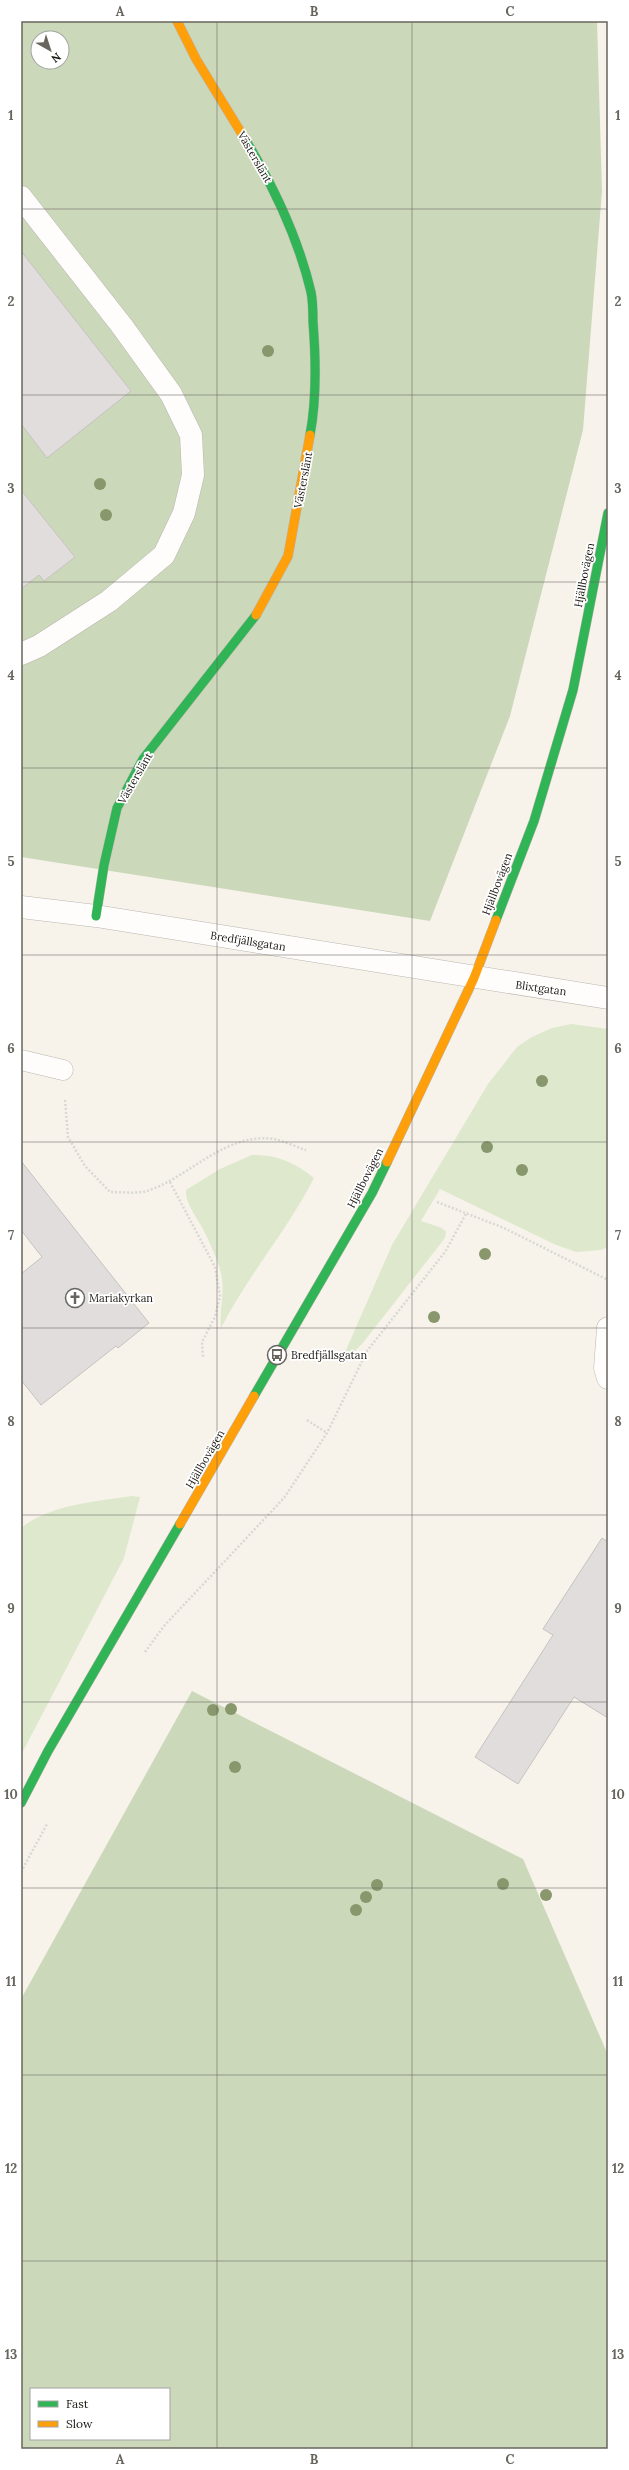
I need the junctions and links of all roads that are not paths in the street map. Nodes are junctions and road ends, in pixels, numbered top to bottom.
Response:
1 (177, 21) edge
2 (21, 197) edge
3 (608, 513) edge
4 (21, 654) edge
5 (21, 907) edge
6 (96, 916) junction
7 (474, 978) junction
8 (608, 998) edge
9 (21, 1060) edge
10 (63, 1070) road end
11 (608, 1328) edge
12 (608, 1378) edge
13 (21, 1802) edge

1 - 6 street, Västerslänt
2 - 4 street
3 - 7 street, Hjällbovägen
5 - 6 street, Bredfjällsgatan
6 - 7 street, Bredfjällsgatan
7 - 8 street, Blixtgatan
7 - 13 street, Hjällbovägen
9 - 10 lane
11 - 12 street

